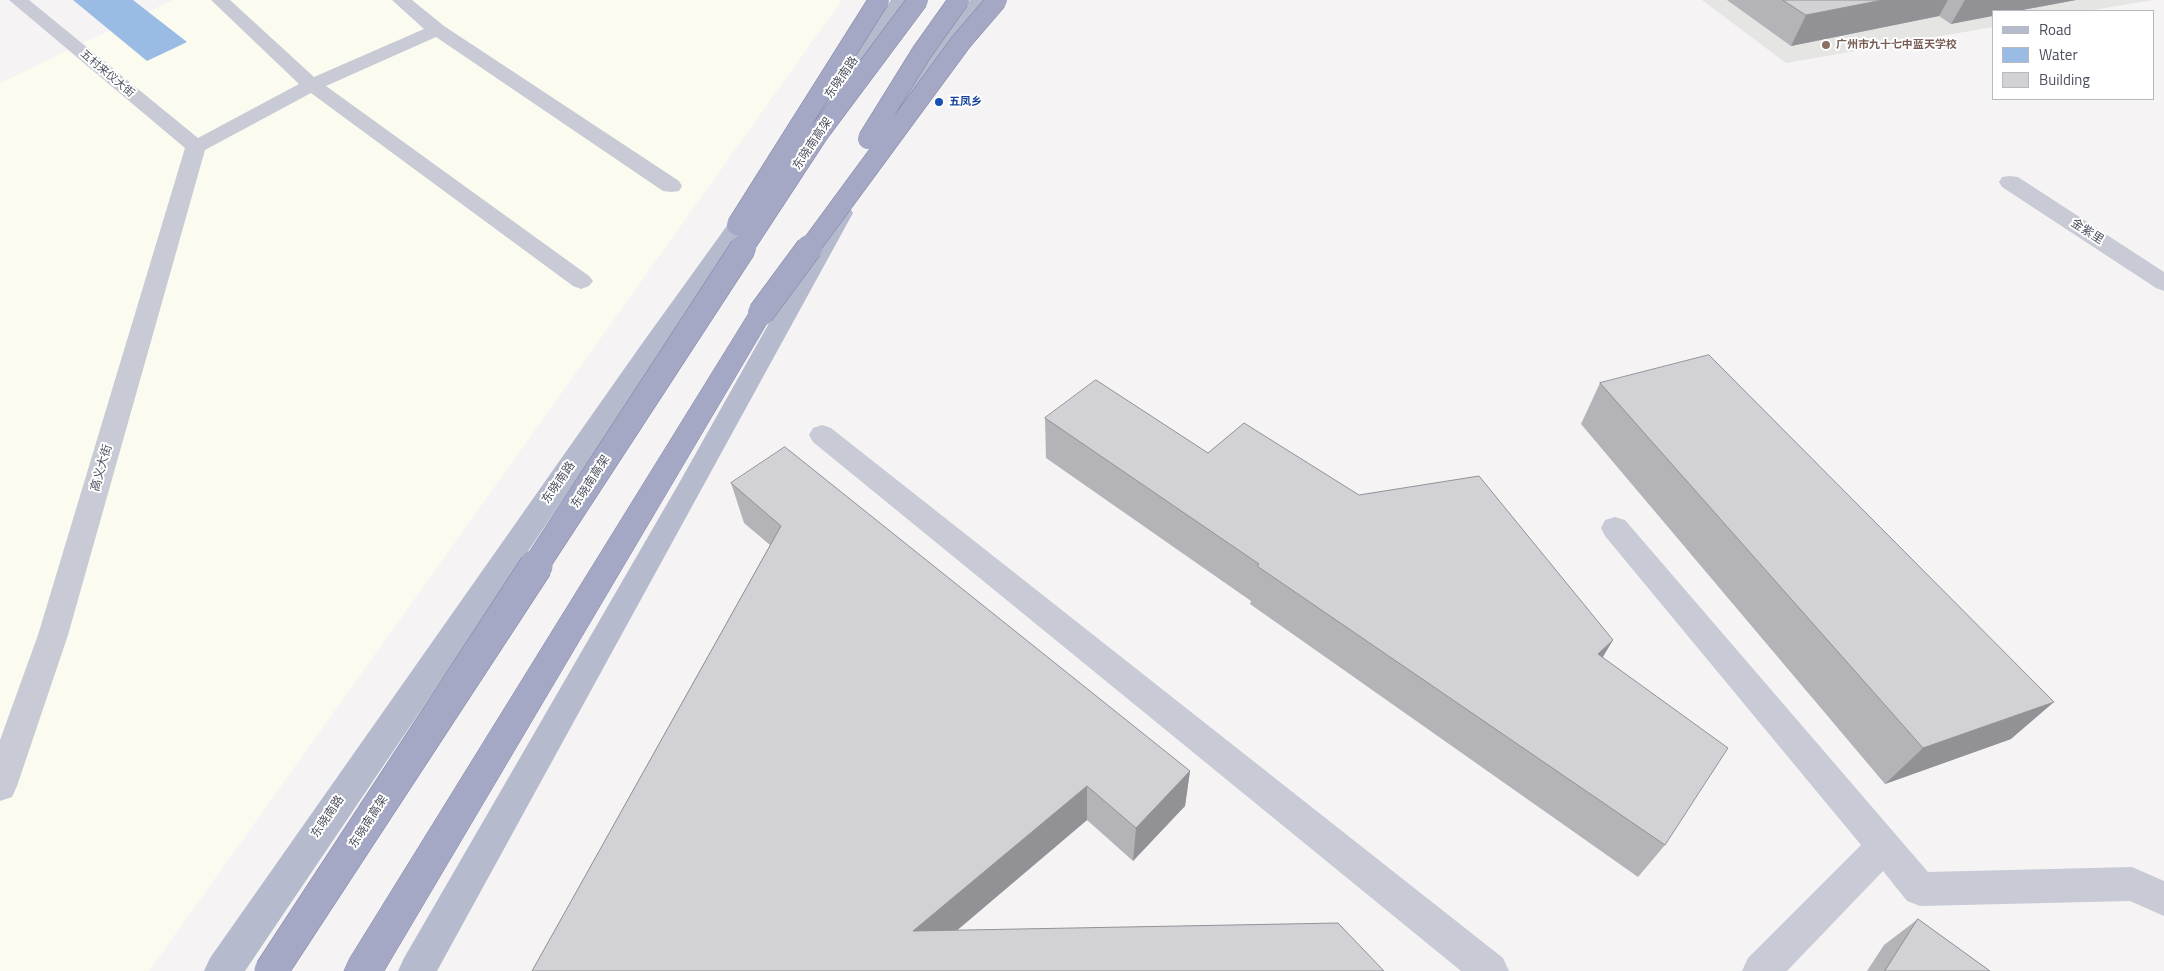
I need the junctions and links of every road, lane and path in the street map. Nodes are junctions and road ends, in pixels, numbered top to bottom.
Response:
1 (18, 0) edge
2 (220, 0) edge
3 (401, 0) edge
4 (879, 0) edge
5 (900, 0) edge
6 (918, 0) edge
7 (959, 0) edge
8 (979, 0) edge
9 (997, 0) edge
10 (437, 30) junction
11 (312, 85) junction
12 (196, 147) junction
13 (2010, 182) dead end
14 (671, 186) dead end
15 (581, 280) dead end
16 (2164, 283) edge
17 (761, 313) junction
18 (822, 434) dead end
19 (1615, 528) dead end
20 (0, 786) edge
21 (1884, 846) junction
22 (2164, 899) edge
23 (223, 971) edge
24 (265, 971) edge
25 (272, 971) edge
26 (363, 971) edge
27 (417, 971) edge
28 (1490, 971) edge
29 (1761, 971) edge

1 - 12 street, 五村来仪大街
2 - 11 street
3 - 10 street
4 - 24 highway, bridge
5 - 23 main road, 东晓南路
6 - 25 highway, 东晓南高架, bridge
7 - 17 highway, bridge
8 - 27 main road
9 - 17 highway, bridge
10 - 11 street
10 - 14 street
11 - 12 street
11 - 15 street
12 - 20 street, 高义大街
13 - 16 street, 金紫里
17 - 26 highway
18 - 28 street
19 - 21 street
21 - 22 street
21 - 29 street

